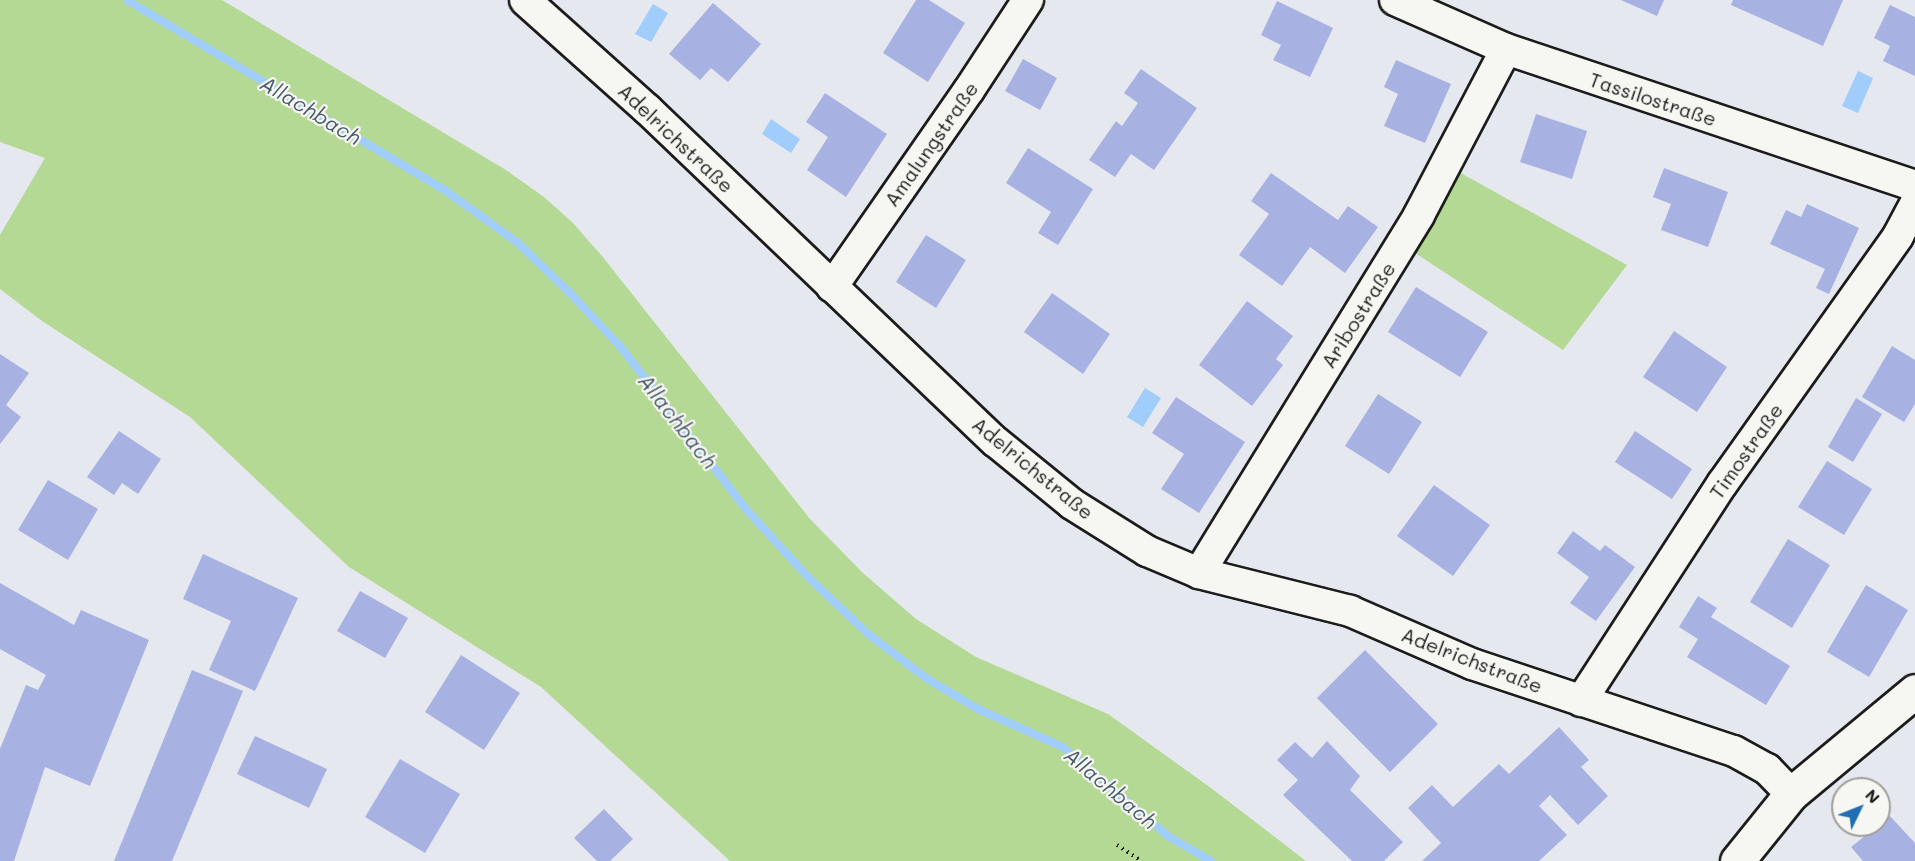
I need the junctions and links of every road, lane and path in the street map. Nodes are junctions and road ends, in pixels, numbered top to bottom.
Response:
1 (525, 0) edge
2 (1028, 0) edge
3 (1395, 0) edge
4 (1506, 49) junction
5 (1915, 186) edge
6 (1915, 204) edge
7 (832, 287) junction
8 (1199, 573) junction
9 (1915, 691) edge
10 (1581, 701) junction
11 (1791, 794) junction
12 (1117, 845) dead end
13 (1142, 861) edge
14 (1737, 861) edge

1 - 7 street, Adelrichstraße
2 - 7 street, Amalungstraße
3 - 4 street, Tassilostraße
4 - 5 street, Tassilostraße
4 - 8 street, Aribostraße
6 - 10 street, Timostraße
7 - 8 street, Adelrichstraße
8 - 10 street, Adelrichstraße
9 - 11 street
10 - 11 street, Adelrichstraße
11 - 14 street
12 - 13 path

